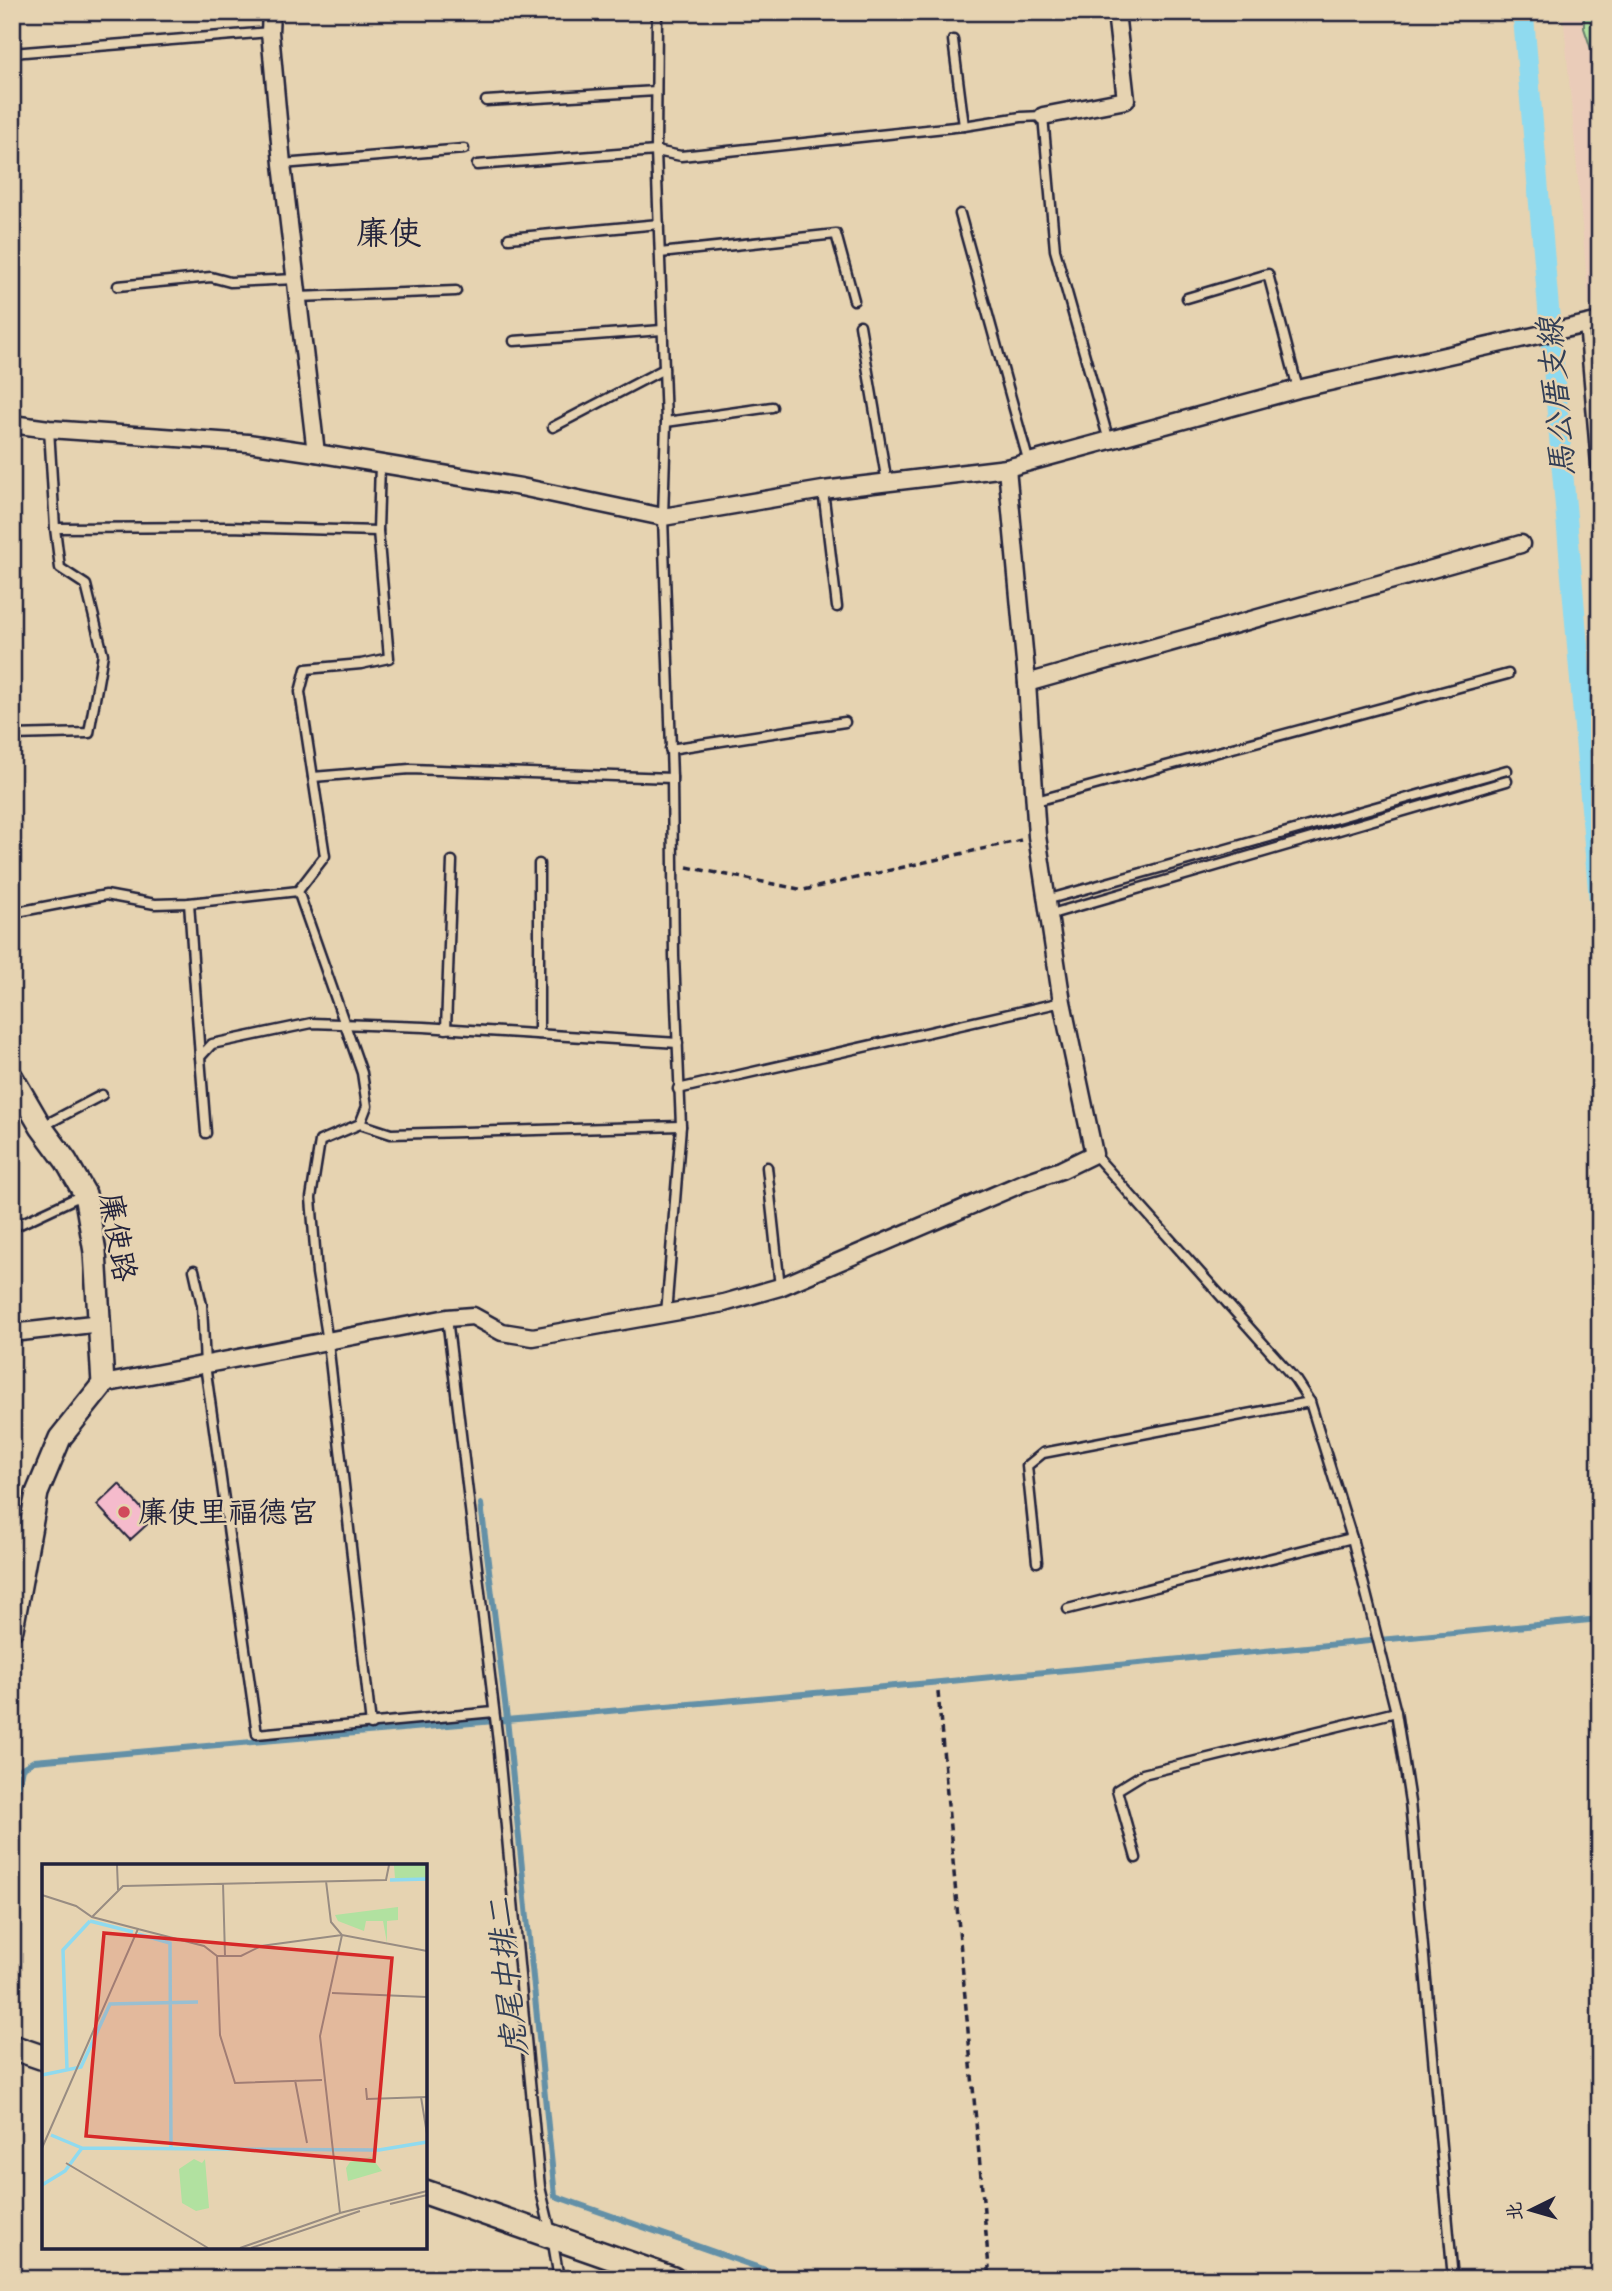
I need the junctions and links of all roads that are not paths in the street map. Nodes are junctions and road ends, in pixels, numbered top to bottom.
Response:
1 (271, 12) edge
2 (657, 12) edge
3 (1116, 12) edge
4 (270, 32) junction
5 (953, 40) dead end
6 (12, 53) edge
7 (656, 91) junction
8 (486, 101) dead end
9 (1043, 116) junction
10 (964, 126) junction
11 (464, 149) dead end
12 (656, 151) junction
13 (282, 164) junction
14 (478, 164) dead end
15 (960, 214) dead end
16 (659, 224) junction
17 (509, 238) dead end
18 (660, 253) junction
19 (296, 279) junction
20 (118, 286) dead end
21 (456, 291) dead end
22 (298, 297) junction
23 (1187, 298) dead end
24 (854, 300) dead end
25 (1585, 324) edge
26 (860, 325) dead end
27 (662, 330) junction
28 (514, 341) dead end
29 (664, 369) junction
30 (1298, 389) junction
31 (772, 407) dead end
32 (666, 422) junction
33 (12, 424) edge
34 (553, 427) dead end
35 (49, 429) junction
36 (1110, 441) junction
37 (316, 453) junction
38 (1029, 463) junction
39 (380, 464) junction
40 (1007, 468) junction
41 (887, 483) junction
42 (823, 490) junction
43 (1600, 512) edge
44 (663, 517) junction
45 (55, 528) junction
46 (378, 531) junction
47 (1521, 544) dead end
48 (836, 607) dead end
49 (1508, 674) dead end
50 (1027, 683) junction
51 (845, 722) dead end
52 (12, 735) edge
53 (670, 750) junction
54 (1507, 770) dead end
55 (313, 777) junction
56 (672, 778) junction
57 (1507, 781) dead end
58 (1035, 801) junction
59 (452, 861) dead end
60 (539, 864) dead end
61 (298, 891) junction
62 (189, 903) junction
63 (1047, 908) junction
64 (12, 913) edge
65 (1062, 1002) junction
66 (346, 1023) junction
67 (446, 1029) junction
68 (539, 1034) junction
69 (678, 1043) junction
70 (200, 1057) junction
71 (12, 1077) edge
72 (678, 1089) junction
73 (102, 1095) dead end
74 (360, 1124) junction
75 (681, 1126) junction
76 (41, 1127) junction
77 (206, 1133) dead end
78 (1094, 1154) junction
79 (767, 1167) dead end
80 (85, 1194) junction
81 (18, 1225) dead end
82 (194, 1270) dead end
83 (780, 1287) junction
84 (666, 1314) junction
85 (447, 1318) junction
86 (101, 1323) junction
87 (12, 1333) edge
88 (328, 1342) junction
89 (205, 1365) junction
90 (103, 1384) junction
91 (1310, 1402) junction
92 (1352, 1538) junction
93 (1037, 1562) dead end
94 (1068, 1609) dead end
95 (12, 1629) edge
96 (494, 1712) junction
97 (1396, 1712) junction
98 (371, 1725) junction
99 (1136, 1858) dead end
100 (12, 2047) edge
101 (42, 2057) edge
102 (427, 2193) edge
103 (552, 2237) junction
104 (559, 2279) edge
105 (673, 2279) edge
106 (1453, 2279) edge

1 - 4 street
2 - 7 lane
3 - 9 street
4 - 6 lane
4 - 13 street
5 - 10 lane
7 - 8 lane
7 - 12 lane
9 - 10 lane
9 - 36 lane
10 - 12 lane
11 - 13 lane
12 - 14 lane
12 - 16 lane
13 - 19 street
15 - 38 lane
16 - 17 lane
16 - 18 lane
18 - 24 lane
18 - 27 lane
19 - 20 lane
19 - 22 street
21 - 22 lane
22 - 37 street
23 - 30 lane
25 - 30 street
25 - 43 lane
26 - 41 lane
27 - 28 lane
27 - 29 lane
29 - 32 lane
29 - 34 lane
30 - 36 street
31 - 32 lane
32 - 44 lane
33 - 35 street
35 - 37 street
35 - 45 lane
36 - 38 street
37 - 39 street
38 - 40 street
39 - 44 street
39 - 46 lane
40 - 41 street
40 - 50 street
41 - 42 street
42 - 44 street
42 - 48 lane
44 - 53 lane
45 - 46 lane
45 - 52 lane
46 - 55 lane
47 - 50 street
49 - 58 lane
50 - 58 street
51 - 53 lane
53 - 56 lane
54 - 63 lane
55 - 56 lane
55 - 61 lane
56 - 69 lane
57 - 63 lane
58 - 63 street
59 - 67 lane
60 - 68 lane
61 - 62 lane
61 - 66 lane
62 - 64 lane
62 - 70 lane
63 - 65 street
65 - 72 lane
65 - 78 street
66 - 67 lane
66 - 70 lane
66 - 74 lane
67 - 68 lane
68 - 69 lane
69 - 72 lane
70 - 77 lane
71 - 76 street, 廉使路
72 - 75 lane
73 - 76 lane
74 - 75 lane
74 - 88 lane
75 - 84 lane
76 - 80 street, 廉使路
78 - 83 street
78 - 91 lane
79 - 83 lane
80 - 81 lane
80 - 86 street, 廉使路
82 - 89 lane
83 - 84 street
84 - 85 street
85 - 88 street
85 - 96 lane
86 - 87 street
86 - 90 street, 廉使路
88 - 89 street
88 - 98 lane
89 - 90 street
89 - 98 lane
90 - 95 street
91 - 92 lane
91 - 93 lane
92 - 94 lane
92 - 97 lane
96 - 98 lane
96 - 103 lane
97 - 99 lane
97 - 106 lane
100 - 101 main road
102 - 103 main road
103 - 104 lane
103 - 105 main road

